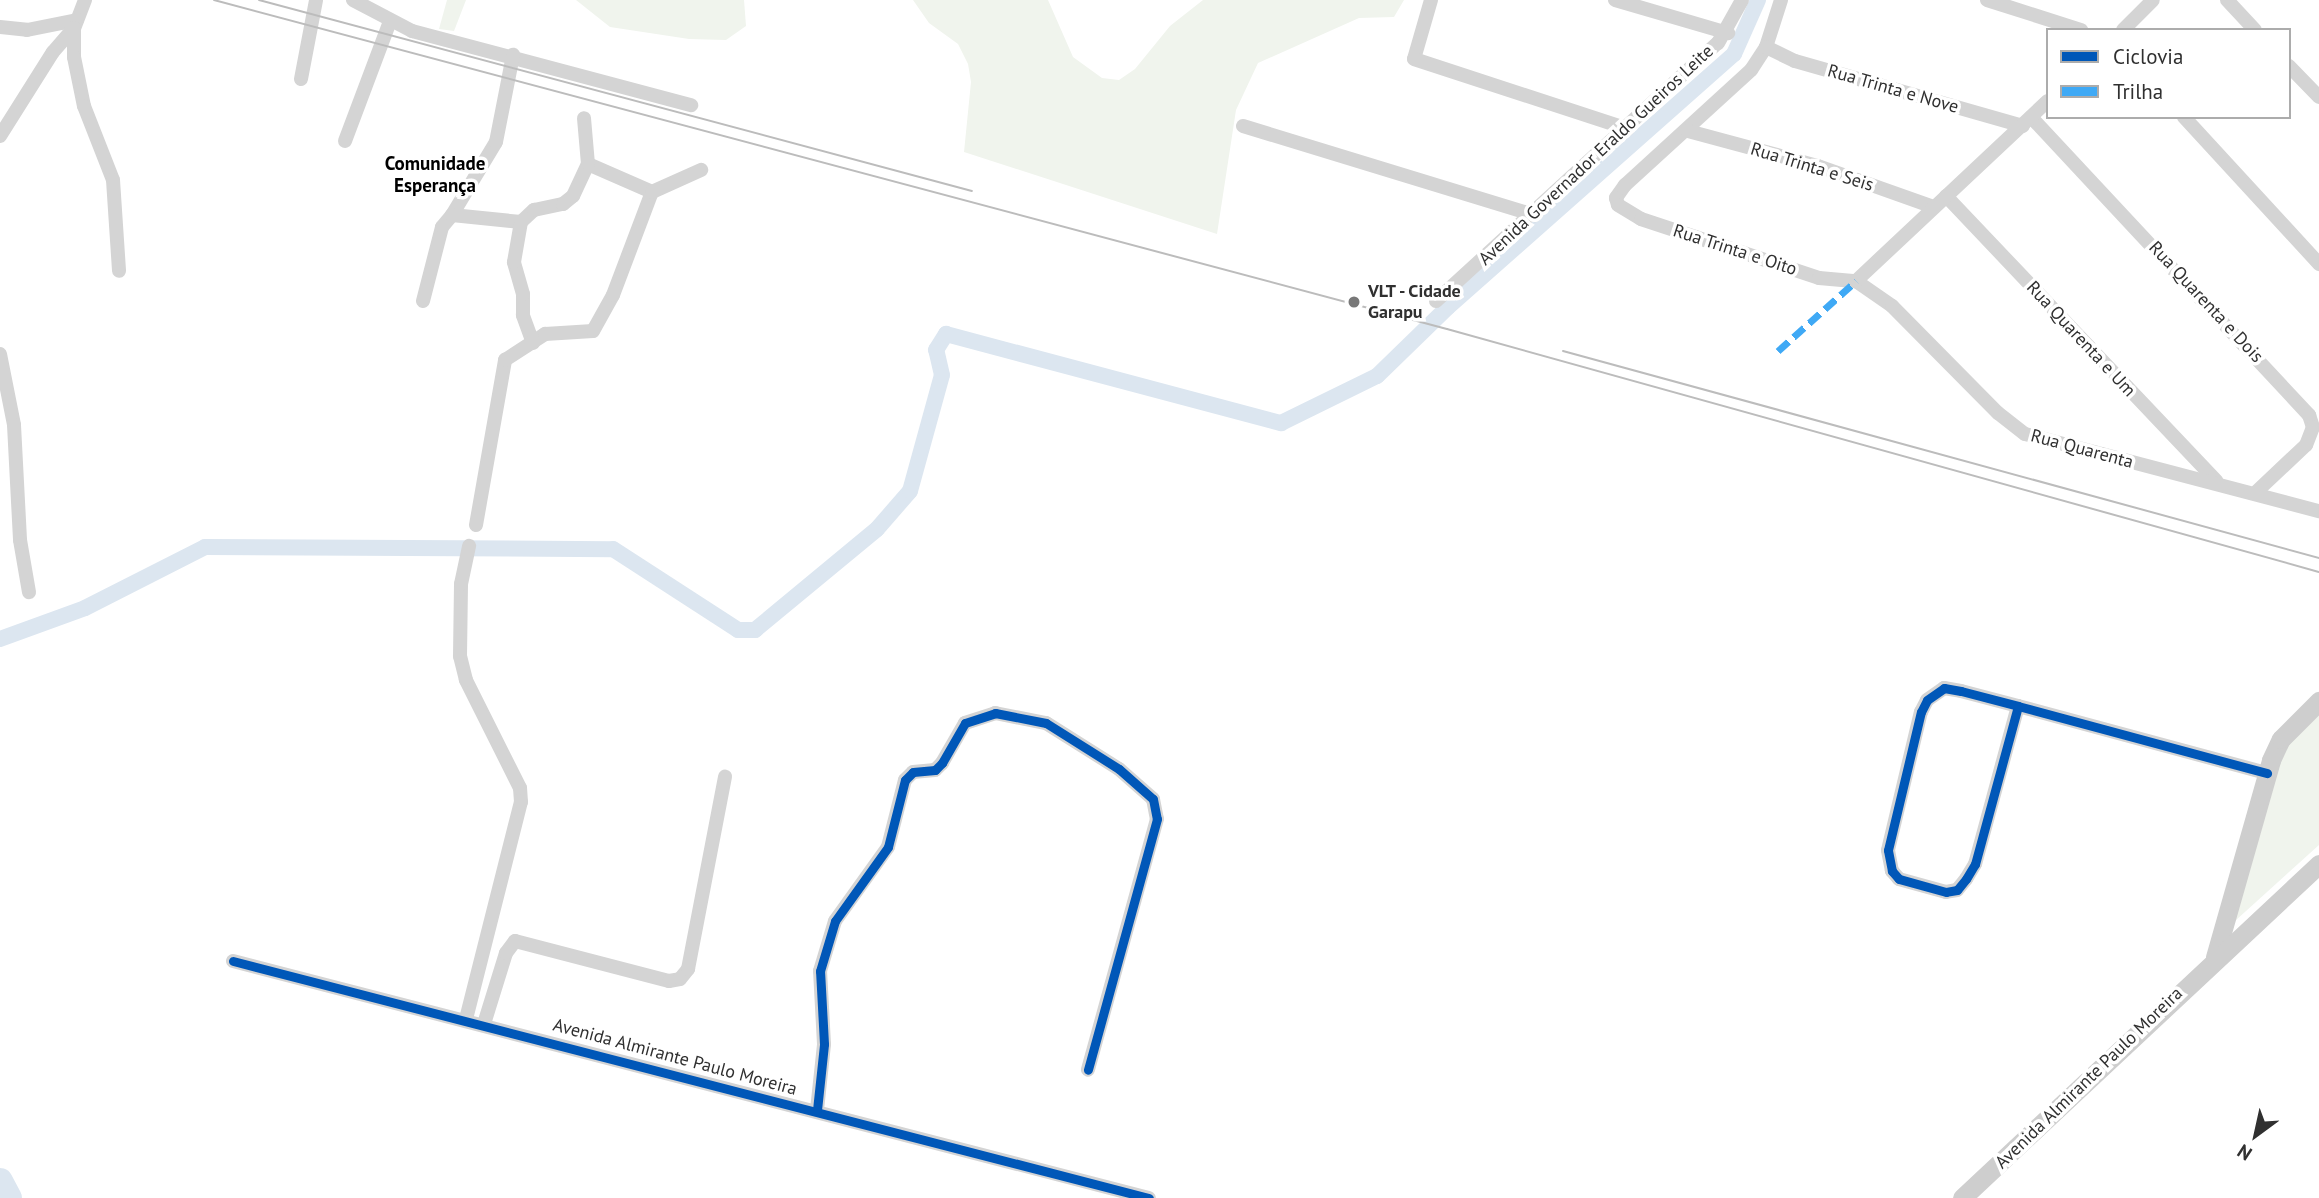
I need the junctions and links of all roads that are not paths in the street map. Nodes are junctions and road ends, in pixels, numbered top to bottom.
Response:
1 (85, 0) edge
2 (316, 0) edge
3 (353, 0) edge
4 (1431, 0) edge
5 (1615, 0) edge
6 (1742, 0) edge
7 (1781, 0) edge
8 (1987, 0) edge
9 (2153, 0) edge
10 (2227, 0) edge
11 (390, 21) junction
12 (75, 24) junction
13 (0, 27) edge
14 (2075, 28) edge
15 (2125, 28) edge
16 (2253, 28) edge
17 (1728, 33) junction
18 (1766, 47) junction
19 (513, 55) junction
20 (2291, 68) edge
21 (301, 79) dead end
22 (2319, 97) edge
23 (2046, 103) edge
24 (691, 105) dead end
25 (584, 118) dead end
26 (2186, 119) edge
27 (2027, 121) junction
28 (1244, 126) dead end
29 (1629, 129) junction
30 (1688, 131) junction
31 (0, 136) edge
32 (345, 141) dead end
33 (588, 164) junction
34 (701, 170) dead end
35 (652, 192) junction
36 (1946, 196) junction
37 (1934, 207) junction
38 (452, 215) junction
39 (1535, 215) junction
40 (521, 222) junction
41 (2319, 264) edge
42 (119, 271) dead end
43 (1856, 281) junction
44 (423, 301) dead end
45 (1436, 301) dead end
46 (533, 343) junction
47 (0, 354) edge
48 (2217, 482) junction
49 (2255, 493) junction
50 (2319, 511) edge
51 (476, 525) dead end
52 (469, 546) dead end
53 (29, 592) dead end
54 (2319, 701) edge
55 (2018, 706) junction
56 (2267, 773) junction
57 (725, 777) dead end
58 (2319, 864) edge
59 (2215, 958) junction
60 (233, 961) dead end
61 (466, 1019) junction
62 (484, 1024) junction
63 (1088, 1070) dead end
64 (817, 1110) junction
65 (1149, 1198) edge
66 (1962, 1198) edge

1 - 12 street
2 - 21 street
3 - 11 street
4 - 29 street
5 - 17 street
6 - 17 street, Avenida Governador Eraldo Gueiros Leite
7 - 18 street
8 - 14 street
9 - 15 street
10 - 16 street
11 - 19 street
11 - 32 street
12 - 13 street
12 - 31 street
12 - 42 street
17 - 29 street, Avenida Governador Eraldo Gueiros Leite
18 - 27 street, Rua Trinta e Nove
18 - 30 street
19 - 24 street
19 - 38 street
20 - 22 street
23 - 27 street
25 - 33 street
26 - 41 street
27 - 36 street
27 - 49 street, Rua Quarenta e Dois
28 - 39 street
29 - 39 street, Avenida Governador Eraldo Gueiros Leite
30 - 37 street, Rua Trinta e Seis
30 - 43 street, Rua Trinta e Oito
33 - 35 street
33 - 40 street
34 - 35 street
35 - 46 street
36 - 37 street
36 - 48 street, Rua Quarenta e Um
37 - 43 street
38 - 40 street
38 - 44 street
39 - 45 street, Avenida Governador Eraldo Gueiros Leite
40 - 46 street
43 - 48 street, Rua Quarenta
46 - 51 street
47 - 53 street
48 - 49 street, Rua Quarenta
49 - 50 street, Rua Quarenta
52 - 61 street
54 - 56 main road
55 - 55 street
55 - 56 street
56 - 59 main road
57 - 62 street
58 - 59 main road, Avenida Almirante Paulo Moreira
59 - 66 main road, Avenida Almirante Paulo Moreira
60 - 61 street, Avenida Almirante Paulo Moreira
61 - 62 street, Avenida Almirante Paulo Moreira
62 - 64 street, Avenida Almirante Paulo Moreira
63 - 64 street
64 - 65 street, Avenida Almirante Paulo Moreira

